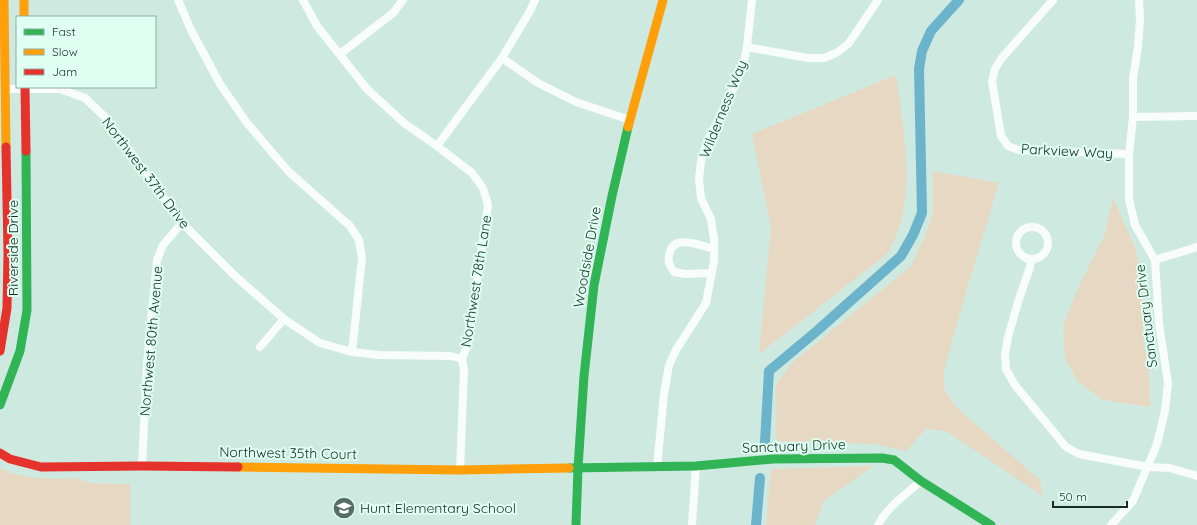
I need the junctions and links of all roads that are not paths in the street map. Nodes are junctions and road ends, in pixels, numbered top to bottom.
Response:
1 (4, 0) edge
2 (24, 0) edge
3 (178, 0) edge
4 (303, 0) edge
5 (403, 0) edge
6 (535, 0) edge
7 (663, 0) edge
8 (752, 0) edge
9 (878, 0) edge
10 (1053, 0) edge
11 (1139, 0) edge
12 (24, 16) edge
13 (747, 47) junction
14 (340, 54) junction
15 (502, 58) junction
16 (25, 88) edge
17 (5, 89) junction
18 (1197, 116) edge
19 (1133, 117) junction
20 (630, 120) junction
21 (437, 146) junction
22 (1129, 154) junction
23 (182, 223) junction
24 (1197, 248) edge
25 (714, 249) junction
26 (1031, 259) junction
27 (1155, 260) junction
28 (712, 273) junction
29 (284, 319) junction
30 (260, 347) dead end
31 (0, 351) edge
32 (352, 352) junction
33 (462, 359) junction
34 (0, 405) edge
35 (0, 453) edge
36 (142, 466) junction
37 (696, 466) junction
38 (657, 467) junction
39 (1148, 467) junction
40 (578, 468) junction
41 (460, 470) junction
42 (1197, 476) edge
43 (922, 482) junction
44 (576, 525) edge
45 (692, 525) edge
46 (878, 525) edge
47 (991, 525) edge
48 (1111, 525) edge

1 - 17 street, Riverside Drive
2 - 12 street
3 - 32 street
4 - 14 street, Northwest 78th Lane
5 - 14 street
6 - 15 street
7 - 20 street, Woodside Drive
8 - 13 street, Wilderness Way
9 - 13 street
10 - 22 street, Parkview Way
11 - 19 street, Sanctuary Drive
13 - 25 street, Wilderness Way
14 - 21 street, Northwest 78th Lane
15 - 20 street
15 - 21 street
16 - 17 street, Northwest 37th Drive
16 - 23 street, Northwest 37th Drive
16 - 34 street, Riverside Drive
17 - 31 street, Riverside Drive
18 - 19 street
19 - 22 street, Sanctuary Drive
20 - 40 street, Woodside Drive
21 - 33 street, Northwest 78th Lane
22 - 27 street, Sanctuary Drive
23 - 29 street, Northwest 37th Drive
23 - 36 street, Northwest 80th Avenue
24 - 27 street
25 - 28 street, Wilderness Way
25 - 28 street
26 - 26 street
26 - 39 street
27 - 39 street, Sanctuary Drive
28 - 38 street, Wilderness Way
29 - 30 street
29 - 32 street, Northwest 37th Drive
32 - 33 street, Northwest 37th Drive
33 - 41 street, Northwest 78th Lane
35 - 36 street, Northwest 35th Court
36 - 41 street, Northwest 35th Court
37 - 38 street, Sanctuary Drive
37 - 43 street, Sanctuary Drive
37 - 45 street
38 - 40 street, Sanctuary Drive
39 - 42 street
39 - 48 street, Sanctuary Drive
40 - 41 street, Northwest 35th Court
40 - 44 street, Woodside Drive
43 - 46 street
43 - 47 street, Sanctuary Drive

